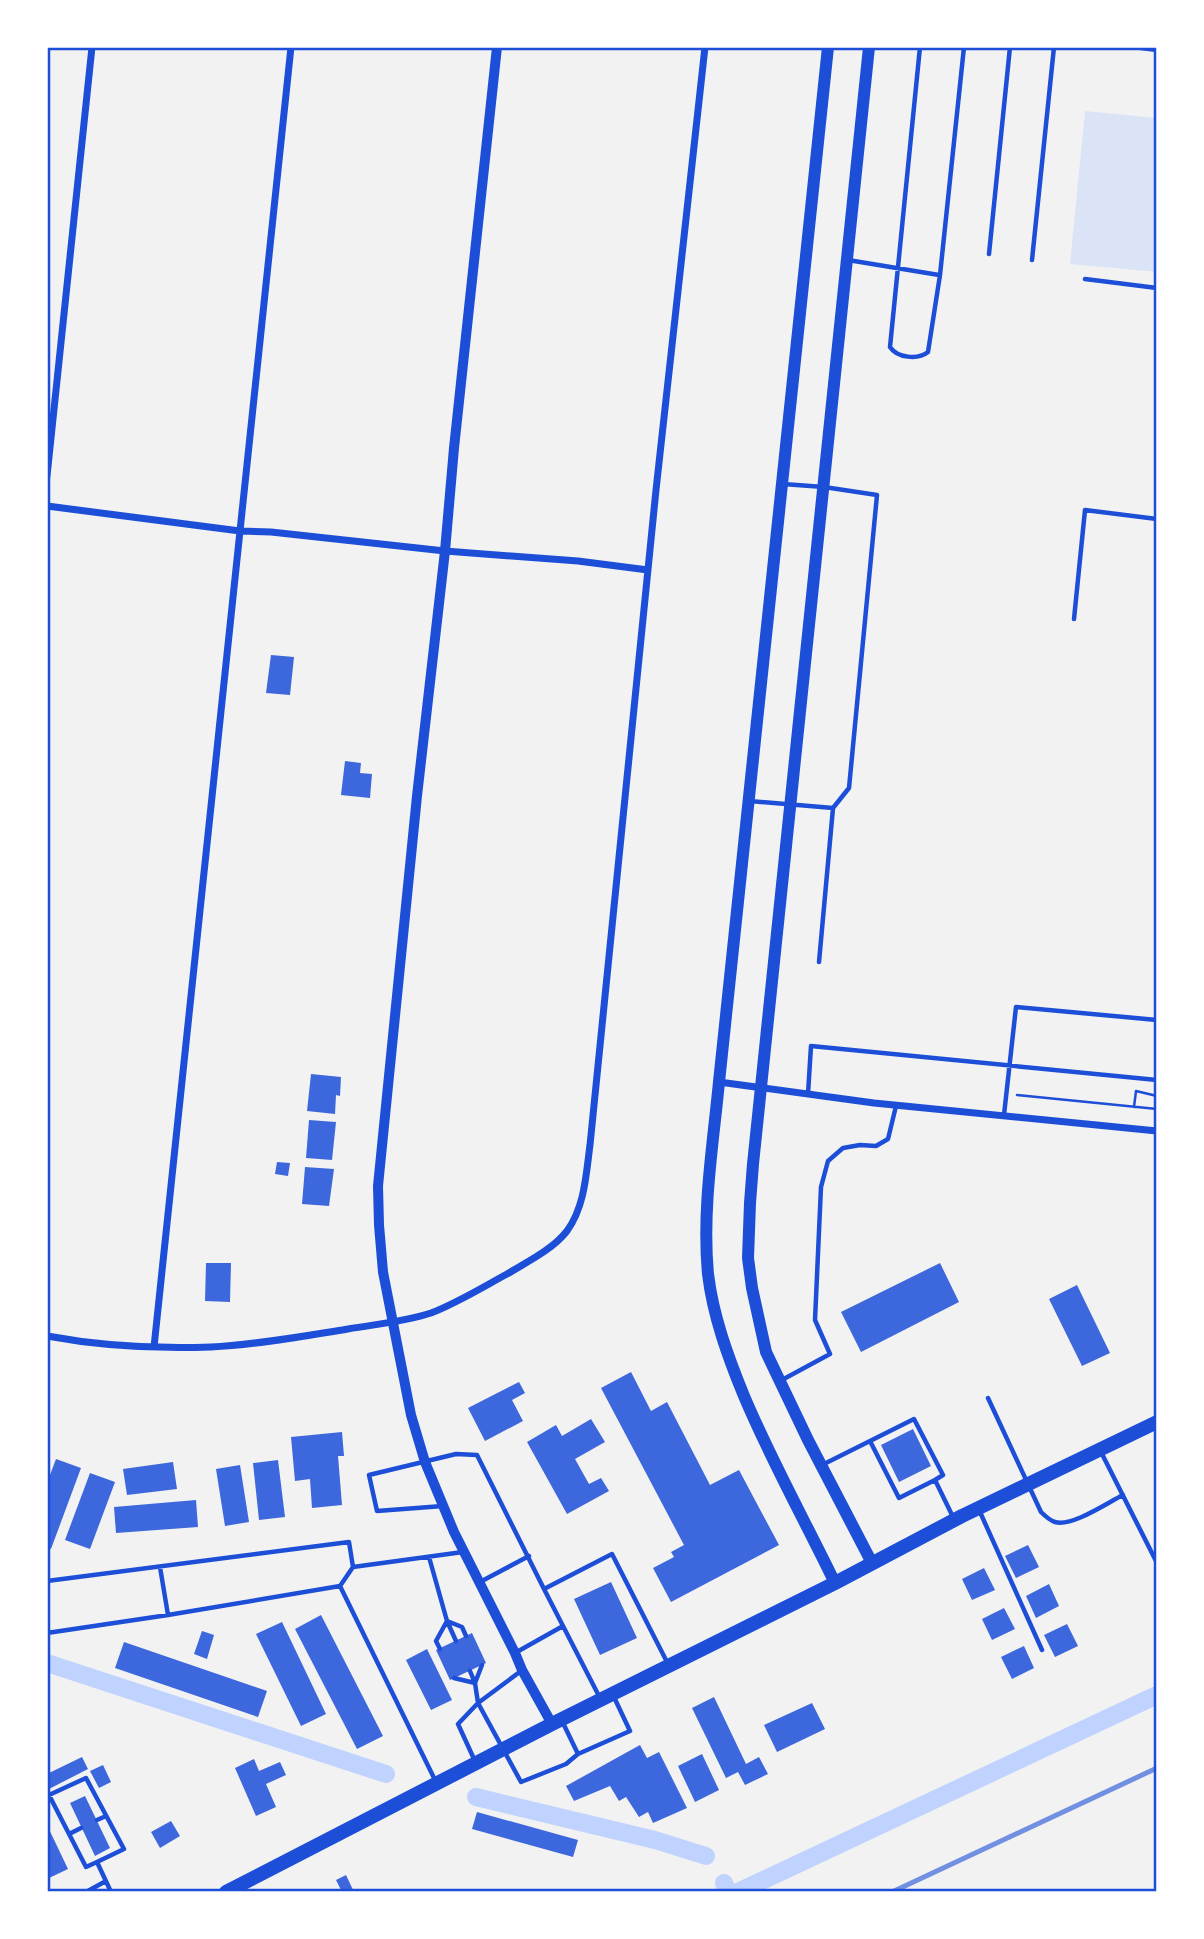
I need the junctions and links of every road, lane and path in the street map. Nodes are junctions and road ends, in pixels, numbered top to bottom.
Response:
1 (92, 47) edge
2 (291, 47) edge
3 (497, 47) edge
4 (705, 47) edge
5 (828, 47) edge
6 (869, 47) edge
7 (920, 47) edge
8 (964, 47) edge
9 (1010, 47) edge
10 (1054, 47) edge
11 (1133, 47) edge
12 (1157, 50) edge
13 (989, 254) dead end
14 (847, 260) junction
15 (1032, 260) dead end
16 (898, 267) junction
17 (940, 275) junction
18 (1085, 279) dead end
19 (1157, 288) edge
20 (47, 476) edge
21 (782, 484) junction
22 (824, 487) junction
23 (47, 506) edge
24 (1157, 519) edge
25 (240, 531) junction
26 (445, 551) junction
27 (648, 570) junction
28 (1074, 619) dead end
29 (748, 801) junction
30 (791, 805) junction
31 (833, 808) junction
32 (819, 962) dead end
33 (1157, 1020) edge
34 (1009, 1065) junction
35 (1157, 1080) edge
36 (719, 1082) junction
37 (762, 1087) junction
38 (1005, 1093) junction
39 (808, 1094) junction
40 (1157, 1096) edge
41 (896, 1105) junction
42 (1134, 1107) junction
43 (1157, 1109) edge
44 (1004, 1115) junction
45 (1157, 1131) edge
46 (392, 1322) junction
47 (47, 1336) edge
48 (154, 1347) junction
49 (779, 1381) junction
50 (988, 1398) dead end
51 (1157, 1422) edge
52 (870, 1441) junction
53 (1100, 1450) junction
54 (425, 1462) junction
55 (821, 1465) junction
56 (935, 1480) junction
57 (1029, 1484) junction
58 (1123, 1495) junction
59 (443, 1506) junction
60 (978, 1508) junction
61 (955, 1520) junction
62 (464, 1552) junction
63 (528, 1556) junction
64 (429, 1557) junction
65 (872, 1563) junction
66 (1157, 1563) edge
67 (160, 1567) junction
68 (353, 1567) junction
69 (47, 1581) edge
70 (479, 1582) junction
71 (835, 1583) junction
72 (340, 1586) junction
73 (544, 1588) junction
74 (168, 1615) junction
75 (447, 1620) junction
76 (563, 1626) junction
77 (47, 1633) edge
78 (466, 1636) dead end
79 (456, 1641) dead end
80 (440, 1649) dead end
81 (1042, 1650) dead end
82 (515, 1653) junction
83 (482, 1665) dead end
84 (669, 1666) junction
85 (522, 1670) junction
86 (470, 1671) dead end
87 (454, 1678) dead end
88 (475, 1683) junction
89 (607, 1697) junction
90 (478, 1703) junction
91 (557, 1722) junction
92 (504, 1749) junction
93 (578, 1754) junction
94 (476, 1763) junction
95 (436, 1783) junction
96 (106, 1816) junction
97 (97, 1820) dead end
98 (81, 1828) dead end
99 (69, 1834) junction
100 (97, 1862) junction
101 (106, 1881) junction
102 (86, 1892) edge
103 (111, 1892) edge
104 (226, 1892) edge

1 - 20 street
2 - 25 street
3 - 26 street
4 - 27 street
5 - 21 main road
6 - 14 main road
7 - 16 lane
8 - 17 lane
9 - 13 lane
10 - 15 lane
11 - 12 lane
14 - 16 lane
14 - 22 main road
16 - 17 lane
16 - 17 lane
18 - 19 lane
21 - 22 lane
21 - 29 main road
22 - 30 main road
22 - 31 lane
23 - 25 street
24 - 28 lane
25 - 26 street
25 - 48 street
26 - 27 street
26 - 46 street
27 - 46 street
29 - 30 lane
29 - 36 main road
30 - 31 lane
30 - 37 main road
31 - 32 lane
33 - 34 lane
34 - 35 lane
34 - 38 lane
34 - 39 lane
36 - 37 street
36 - 71 main road
37 - 39 street
37 - 49 main road
38 - 42 path
38 - 44 lane
39 - 41 street
40 - 42 path
41 - 44 street
41 - 49 lane
42 - 43 path
44 - 45 street
46 - 48 street
46 - 54 street
47 - 48 street
49 - 55 main road
50 - 57 lane
51 - 53 main road
52 - 55 lane
52 - 56 lane
52 - 56 lane
53 - 57 main road
53 - 58 lane
54 - 59 street
54 - 59 lane
54 - 63 lane
55 - 65 main road
56 - 61 lane
57 - 58 lane
57 - 60 main road
58 - 66 lane
59 - 62 street
60 - 61 main road
60 - 81 lane
61 - 65 main road
62 - 64 lane
62 - 70 street
63 - 70 lane
63 - 73 lane
64 - 68 lane
64 - 75 lane
65 - 71 main road
67 - 68 lane
67 - 69 lane
67 - 74 lane
68 - 72 lane
70 - 82 street
71 - 84 main road
72 - 74 lane
72 - 95 lane
73 - 76 lane
73 - 84 lane
74 - 77 lane
75 - 78 lane
75 - 79 lane
75 - 80 lane
76 - 82 lane
76 - 89 lane
82 - 85 street
83 - 88 lane
84 - 89 main road
85 - 90 lane
85 - 91 street
86 - 88 lane
87 - 88 lane
88 - 90 lane
89 - 91 main road
89 - 93 lane
90 - 92 lane
90 - 94 lane
91 - 92 main road
91 - 93 lane
92 - 93 lane
92 - 94 main road
94 - 95 main road
95 - 104 main road
96 - 97 lane
96 - 99 lane
96 - 100 lane
98 - 99 lane
99 - 100 lane
100 - 101 lane
101 - 102 lane
101 - 103 lane

